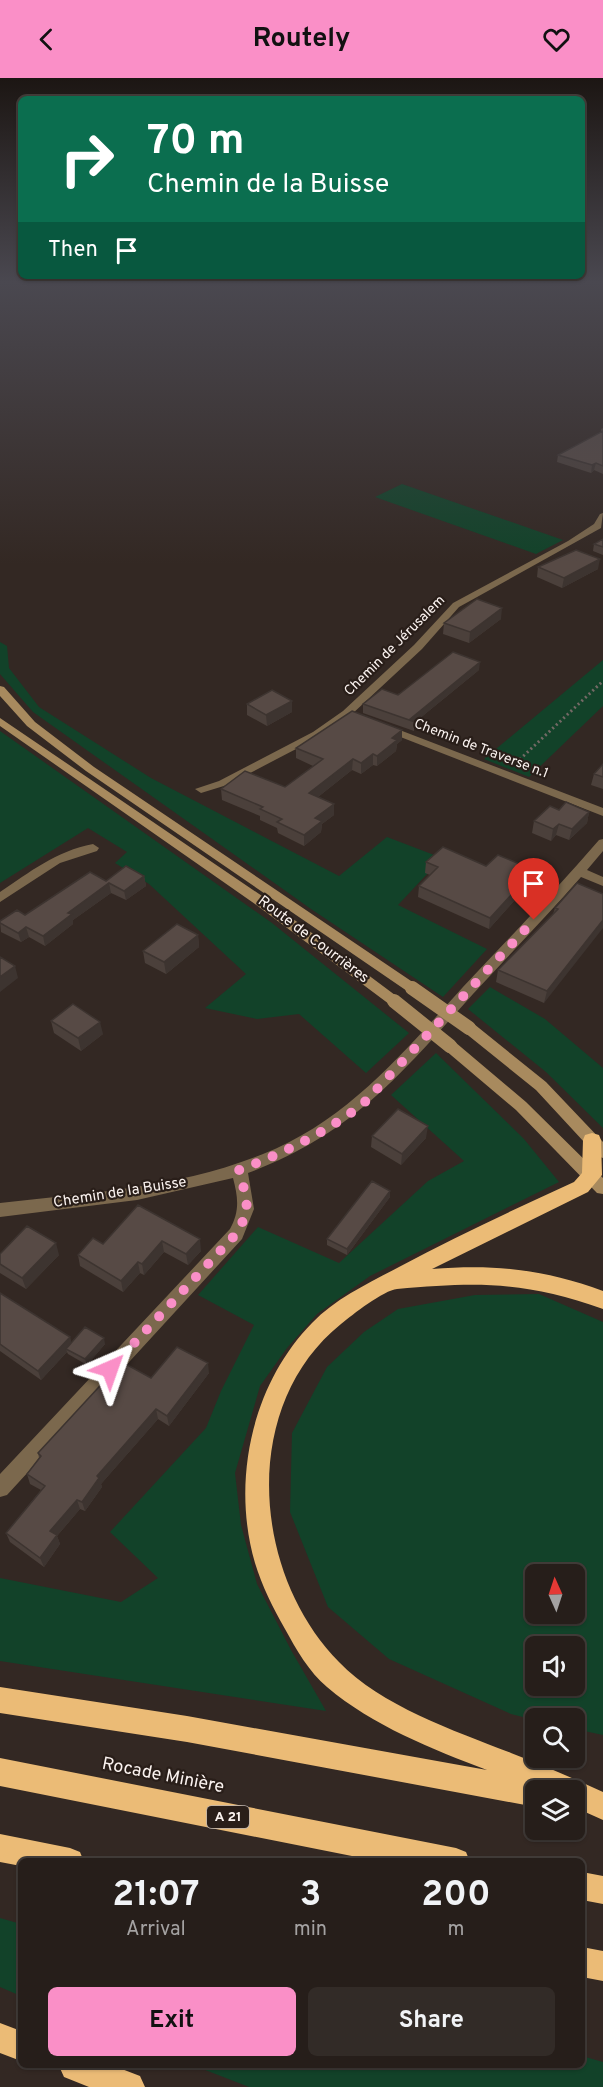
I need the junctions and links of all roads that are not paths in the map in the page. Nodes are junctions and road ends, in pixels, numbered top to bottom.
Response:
1 (603, 516) edge
2 (0, 689) edge
3 (358, 717) junction
4 (0, 721) edge
5 (201, 789) dead end
6 (603, 812) edge
7 (603, 843) edge
8 (93, 848) dead end
9 (579, 871) junction
10 (603, 882) edge
11 (0, 898) edge
12 (598, 1146) edge
13 (239, 1170) junction
14 (598, 1181) edge
15 (0, 1210) edge
16 (389, 1282) junction
17 (603, 1300) edge
18 (0, 1488) edge
19 (0, 1700) edge
20 (0, 1772) edge
21 (545, 1780) edge
22 (525, 1791) edge
23 (585, 1798) edge
24 (585, 1803) edge
25 (603, 1806) edge
26 (0, 1848) edge
27 (50, 1858) edge
28 (436, 1858) edge
29 (585, 1887) edge
30 (603, 1890) edge
31 (585, 1963) edge
32 (603, 1966) edge
33 (0, 2038) edge
34 (18, 2045) edge
35 (80, 2068) edge
36 (129, 2087) edge

1 - 3 street, Chemin de Jérusalem
2 - 12 main road, Route de Courrières, bridge
3 - 5 street, Chemin de Jérusalem
3 - 6 street, Chemin de Traverse n.1
4 - 14 main road, Route de Courrières, bridge
7 - 9 street, Chemin de la Buisse
8 - 11 street
9 - 10 street
9 - 13 street, Chemin de la Buisse
12 - 14 highway
13 - 15 street, Chemin de la Buisse
13 - 18 street
14 - 16 highway
16 - 17 highway
16 - 21 highway
19 - 22 highway
20 - 28 highway, Rocade Minière / A 21
23 - 25 highway
24 - 25 highway
26 - 27 highway
29 - 30 highway
31 - 32 highway
33 - 34 highway
35 - 36 highway

